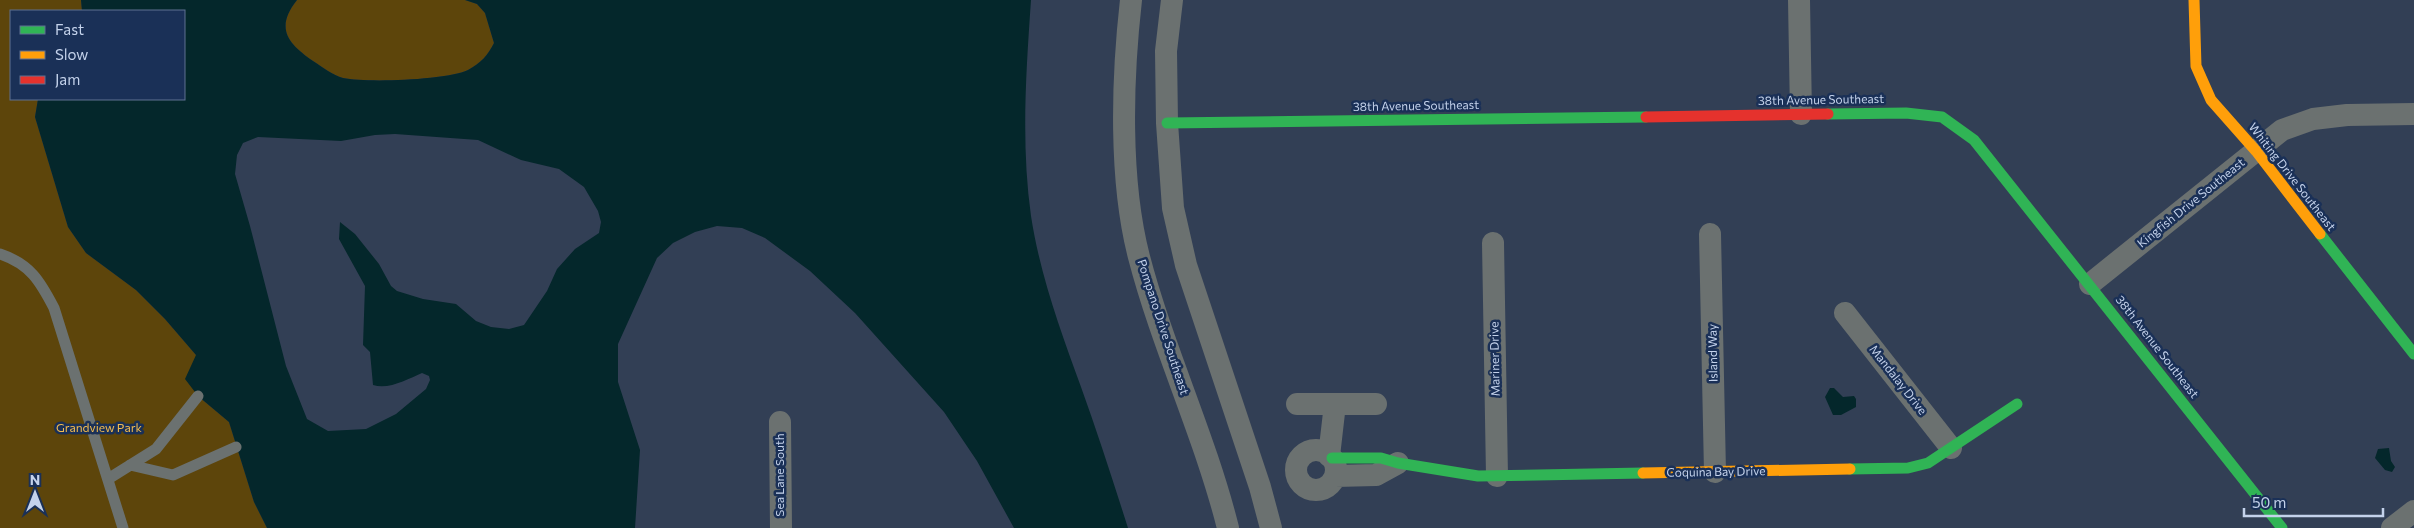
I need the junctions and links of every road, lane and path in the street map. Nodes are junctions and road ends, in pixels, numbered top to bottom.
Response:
1 (1131, 0) edge
2 (1172, 0) edge
3 (1799, 0) edge
4 (2194, 0) edge
5 (1801, 114) junction
6 (2414, 114) edge
7 (1167, 123) junction
8 (2256, 152) junction
9 (1710, 234) dead end
10 (1492, 243) dead end
11 (0, 254) edge
12 (2090, 284) junction
13 (1845, 313) dead end
14 (2414, 354) edge
15 (198, 396) dead end
16 (1297, 404) dead end
17 (1335, 404) junction
18 (1376, 404) dead end
19 (2017, 404) dead end
20 (780, 422) dead end
21 (236, 447) dead end
22 (1951, 448) junction
23 (1332, 463) junction
24 (1398, 463) joint
25 (130, 465) junction
26 (1715, 472) junction
27 (1297, 475) junction
28 (1497, 476) junction
29 (108, 479) junction
30 (1260, 487) junction
31 (2414, 511) edge
32 (123, 528) edge
33 (781, 528) edge
34 (1228, 528) edge
35 (1271, 528) edge
36 (2282, 528) edge
37 (2392, 528) edge

1 - 34 street, Pompano Drive Southeast
2 - 7 street
3 - 5 street
4 - 8 street, Whiting Drive Southeast
5 - 7 street, 38th Avenue Southeast
5 - 12 street, 38th Avenue Southeast
6 - 8 street, Kingfish Drive Southeast
7 - 30 street
8 - 12 street, Kingfish Drive Southeast
8 - 14 street, Whiting Drive Southeast
9 - 26 street, Island Way
10 - 28 street, Mariner Drive
11 - 29 lane
12 - 36 street, 38th Avenue Southeast
13 - 22 street, Mandalay Drive
15 - 25 lane
16 - 17 street
17 - 18 street
17 - 23 street
19 - 22 street, Coquina Bay Drive
20 - 33 street, Sea Lane South
21 - 25 lane
22 - 26 street, Coquina Bay Drive
23 - 24 street, Coquina Bay Drive
23 - 27 street, Coquina Bay Drive
23 - 27 street
24 - 28 street, Coquina Bay Drive
25 - 29 lane
26 - 28 street, Coquina Bay Drive
27 - 30 street
29 - 32 lane
30 - 35 street
31 - 37 street

